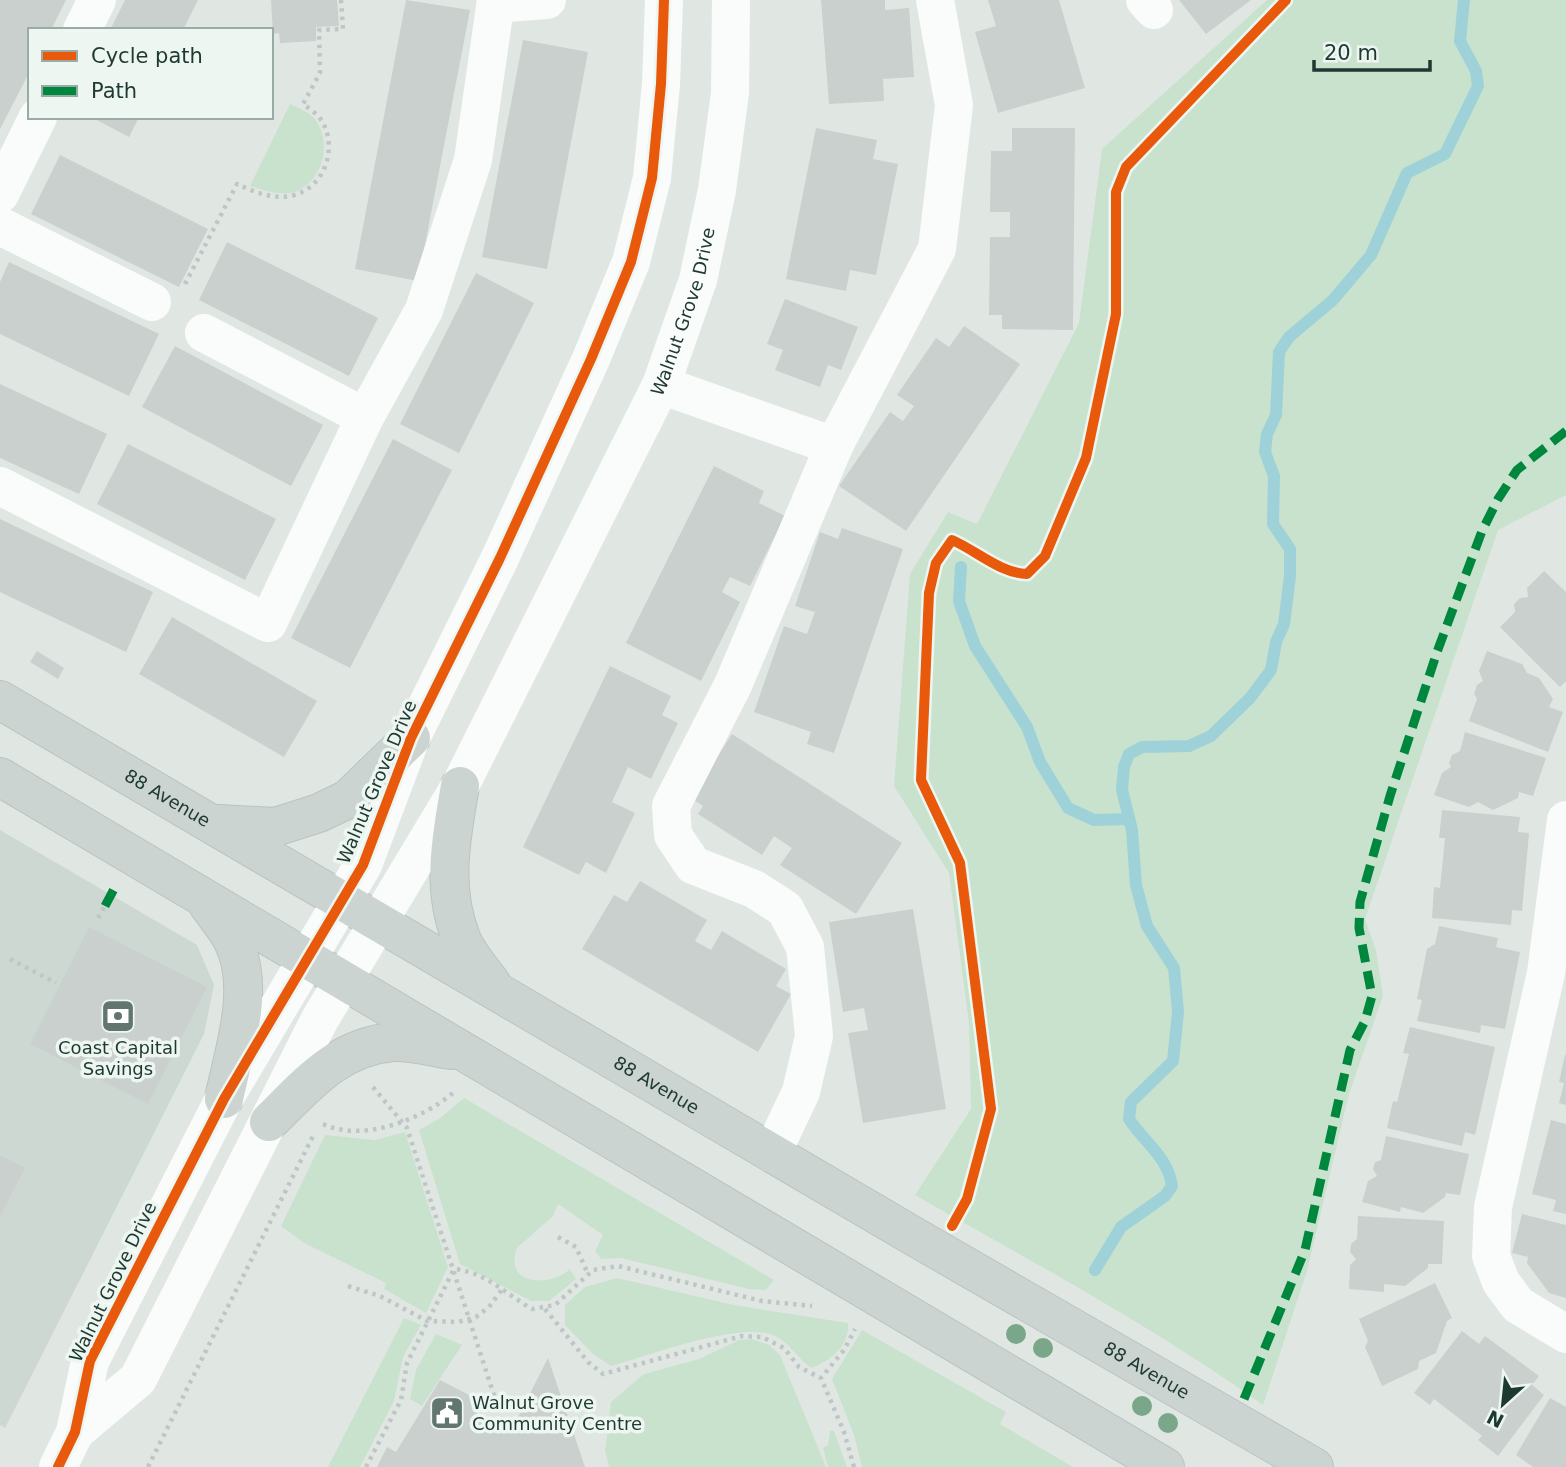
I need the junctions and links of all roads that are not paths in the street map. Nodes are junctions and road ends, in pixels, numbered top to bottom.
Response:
1 (97, 0) edge
2 (547, 0) edge
3 (664, 0) edge
4 (732, 0) edge
5 (935, 0) edge
6 (496, 2) edge
7 (83, 28) edge
8 (37, 119) edge
9 (0, 194) edge
10 (0, 226) edge
11 (152, 302) road end
12 (204, 333) dead end
13 (661, 385) junction
14 (365, 417) junction
15 (834, 446) junction
16 (0, 486) edge
17 (0, 700) edge
18 (411, 738) junction
19 (0, 777) edge
20 (460, 786) junction
21 (1566, 820) edge
22 (211, 823) junction
23 (204, 898) junction
24 (344, 902) junction
25 (378, 922) junction
26 (309, 959) junction
27 (344, 980) junction
28 (496, 991) junction
29 (464, 1069) junction
30 (224, 1100) junction
31 (269, 1122) junction
32 (772, 1153) junction
33 (1566, 1334) edge
34 (75, 1432) junction
35 (58, 1467) edge
36 (1165, 1467) edge
37 (1314, 1467) edge

1 - 7 street
2 - 6 street
3 - 18 street, Walnut Grove Drive
4 - 13 street, Walnut Grove Drive
5 - 15 street
6 - 14 street
8 - 9 street
10 - 11 street
12 - 14 street
13 - 15 street
13 - 20 street, Walnut Grove Drive
14 - 16 street
15 - 32 street
17 - 22 main road, 88 Avenue
18 - 22 main road
18 - 24 street, Walnut Grove Drive
19 - 23 main road
20 - 25 street, Walnut Grove Drive
20 - 28 main road
21 - 33 street
22 - 24 main road, 88 Avenue
23 - 26 main road
23 - 30 main road
24 - 25 main road, 88 Avenue
24 - 26 street, Walnut Grove Drive
25 - 27 street, Walnut Grove Drive
25 - 28 main road, 88 Avenue
26 - 27 main road
26 - 30 street, Walnut Grove Drive
27 - 29 main road
27 - 31 street, Walnut Grove Drive
28 - 32 main road, 88 Avenue
29 - 31 main road
29 - 36 main road
30 - 34 street, Walnut Grove Drive
31 - 34 street, Walnut Grove Drive
32 - 37 main road, 88 Avenue
34 - 35 street, Walnut Grove Drive

